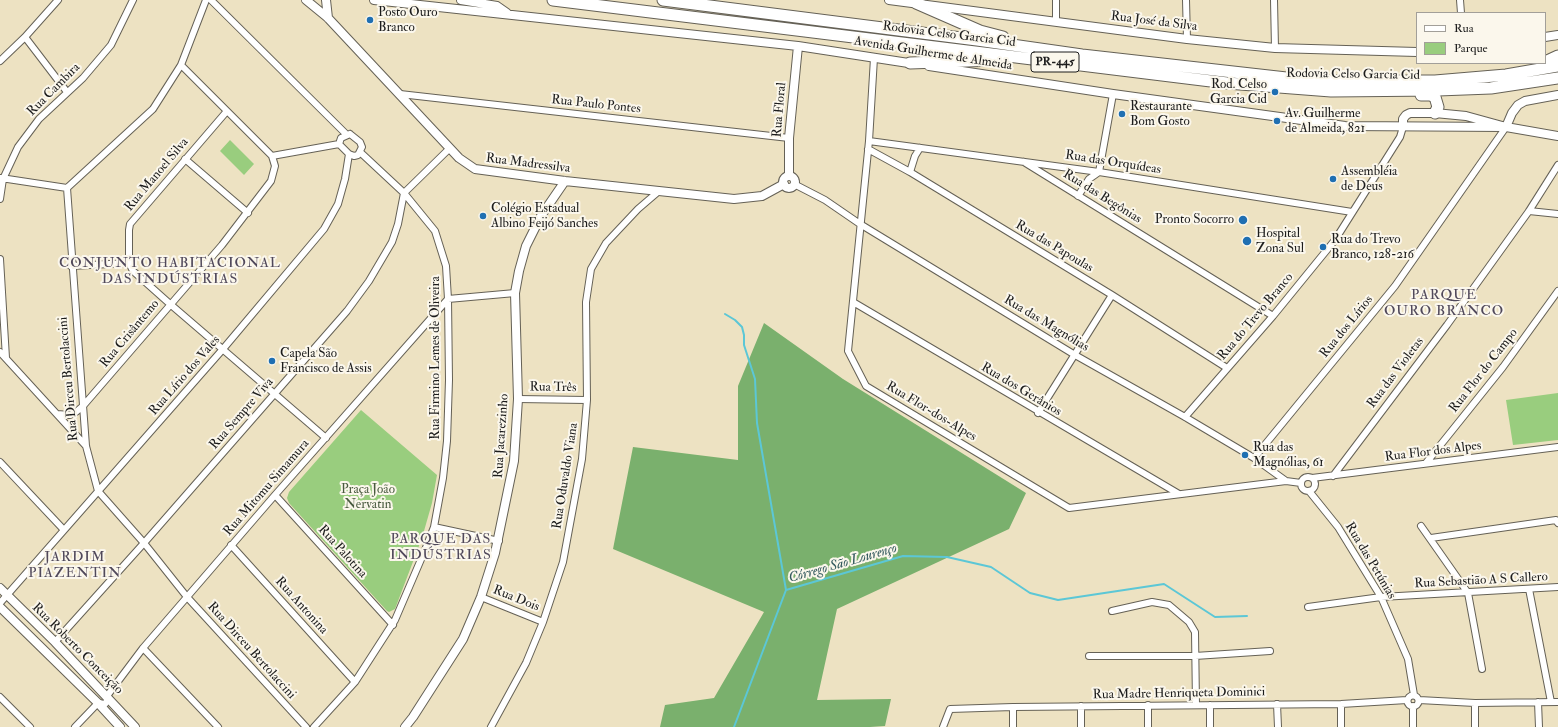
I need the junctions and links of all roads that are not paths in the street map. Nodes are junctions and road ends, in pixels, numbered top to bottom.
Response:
1 (58, 0) edge
2 (133, 0) edge
3 (206, 0) edge
4 (211, 0) edge
5 (306, 0) edge
6 (326, 0) edge
7 (374, 0) edge
8 (461, 0) edge
9 (553, 0) edge
10 (663, 0) edge
11 (889, 0) edge
12 (1056, 0) edge
13 (1186, 0) edge
14 (1274, 0) edge
15 (1460, 0) edge
16 (910, 2) edge
17 (497, 6) edge
18 (1461, 12) edge
19 (328, 18) junction
20 (1056, 22) junction
21 (1558, 35) edge
22 (25, 37) junction
23 (1546, 37) edge
24 (1187, 39) junction
25 (798, 46) junction
26 (1275, 48) junction
27 (1416, 52) edge
28 (1082, 55) junction
29 (1558, 56) edge
30 (874, 58) junction
31 (0, 61) edge
32 (1546, 62) edge
33 (910, 63) junction
34 (1064, 64) junction
35 (1542, 64) edge
36 (181, 65) junction
37 (1558, 66) edge
38 (1522, 73) junction
39 (1558, 78) edge
40 (1331, 91) junction
41 (67, 92) junction
42 (400, 94) junction
43 (1113, 94) junction
44 (1558, 95) edge
45 (227, 111) junction
46 (1435, 113) junction
47 (1403, 127) junction
48 (1506, 127) junction
49 (347, 135) junction
50 (1558, 136) edge
51 (789, 138) junction
52 (869, 141) junction
53 (339, 144) junction
54 (450, 148) junction
55 (920, 148) junction
56 (868, 149) junction
57 (360, 152) junction
58 (349, 154) junction
59 (272, 156) junction
60 (185, 159) junction
61 (1022, 161) junction
62 (1558, 165) edge
63 (910, 172) junction
64 (1099, 172) junction
65 (789, 176) junction
66 (2, 178) edge
67 (565, 181) junction
68 (784, 184) junction
69 (794, 184) junction
70 (67, 188) junction
71 (659, 191) junction
72 (404, 193) junction
73 (1078, 196) junction
74 (0, 199) edge
75 (1529, 211) junction
76 (1352, 212) junction
77 (248, 213) junction
78 (1558, 214) edge
79 (860, 224) junction
80 (0, 259) edge
81 (130, 263) junction
82 (71, 266) junction
83 (1558, 291) edge
84 (515, 294) junction
85 (1112, 295) junction
86 (448, 299) junction
87 (853, 302) junction
88 (170, 304) junction
89 (1273, 316) junction
90 (223, 349) junction
91 (0, 352) edge
92 (1075, 354) junction
93 (6, 358) junction
94 (1227, 368) junction
95 (275, 393) junction
96 (518, 399) junction
97 (587, 400) junction
98 (82, 406) junction
99 (1038, 413) junction
100 (57, 414) junction
101 (1185, 416) junction
102 (326, 438) junction
103 (86, 446) junction
104 (1558, 447) edge
105 (1254, 458) junction
106 (0, 462) edge
107 (1426, 463) junction
108 (1333, 476) junction
109 (1312, 478) junction
110 (1286, 481) junction
111 (1301, 483) junction
112 (98, 490) junction
113 (1309, 491) junction
114 (1179, 494) junction
115 (275, 495) junction
116 (1557, 522) edge
117 (1421, 526) dead end
118 (434, 527) junction
119 (64, 530) junction
120 (1431, 538) junction
121 (499, 542) junction
122 (144, 543) junction
123 (231, 545) junction
124 (0, 588) edge
125 (1558, 588) edge
126 (1529, 589) junction
127 (1468, 593) junction
128 (7, 596) junction
129 (187, 597) junction
130 (480, 597) junction
131 (1381, 597) junction
132 (0, 603) edge
133 (0, 607) edge
134 (1308, 607) dead end
135 (1112, 611) dead end
136 (543, 622) junction
137 (393, 625) junction
138 (55, 642) junction
139 (143, 648) junction
140 (1270, 651) dead end
141 (1089, 656) dead end
142 (1195, 656) junction
143 (1482, 669) dead end
144 (355, 682) junction
145 (1414, 695) junction
146 (106, 696) junction
147 (0, 697) edge
148 (1407, 700) junction
149 (1419, 700) junction
150 (1538, 702) junction
151 (1551, 702) junction
152 (1558, 702) edge
153 (98, 703) junction
154 (1475, 703) junction
155 (1278, 704) junction
156 (1341, 704) junction
157 (1148, 705) junction
158 (1196, 705) junction
159 (1210, 705) junction
160 (1081, 706) junction
161 (1413, 706) junction
162 (1013, 707) junction
163 (30, 727) edge
164 (75, 727) edge
165 (120, 727) edge
166 (135, 727) edge
167 (218, 727) edge
168 (306, 727) edge
169 (314, 727) edge
170 (404, 727) edge
171 (491, 727) edge
172 (943, 727) edge
173 (1013, 727) edge
174 (1081, 727) edge
175 (1148, 727) edge
176 (1210, 727) edge
177 (1278, 727) edge
178 (1341, 727) edge
179 (1413, 727) edge
180 (1475, 727) edge
181 (1539, 727) edge

1 - 22 street
2 - 41 street, Rua Cambira
3 - 36 street
4 - 49 street
5 - 19 street, Rua Madressilva
6 - 19 street
7 - 17 street
8 - 17 street
9 - 34 highway, Rodovia Celso Garcia Cid / PR-445
10 - 28 highway, Rodovia Celso Garcia Cid / PR-445
11 - 16 street, Rua José da Silva
12 - 20 street
13 - 24 street
14 - 26 street
15 - 18 street
16 - 20 street, Rua José da Silva
16 - 28 highway
17 - 25 street, Avenida Guilherme de Almeida
19 - 42 street, Rua Madressilva
20 - 24 street, Rua José da Silva
21 - 23 street
22 - 31 street
22 - 41 street
24 - 26 street, Rua José da Silva
25 - 30 street, Avenida Guilherme de Almeida
25 - 51 street, Rua Floral
26 - 27 street, Rua José da Silva
28 - 38 highway, Rodovia Celso Garcia Cid / PR-445
29 - 32 highway
30 - 33 street, Avenida Guilherme de Almeida
30 - 52 street, Rua Flor-dos-Alpes
33 - 34 highway
33 - 43 street, Avenida Guilherme de Almeida
34 - 40 highway, Rodovia Celso Garcia Cid / PR-445
35 - 38 highway
36 - 45 street
36 - 70 street
37 - 38 highway, Rodovia Celso Garcia Cid / PR-445
39 - 40 highway, Rodovia Celso Garcia Cid / PR-445
40 - 46 highway
41 - 66 street, Rua Cambira
42 - 51 street, Rua Paulo Pontes
42 - 54 street, Rua Madressilva
43 - 47 street, Avenida Guilherme de Almeida
43 - 64 street
44 - 48 street
45 - 59 street
45 - 60 street, Rua Manoel Silva
46 - 47 street, Avenida Guilherme de Almeida
46 - 48 street, Avenida Guilherme de Almeida
47 - 48 street, Avenida Guilherme de Almeida
47 - 76 street, Rua do Trevo Branco
48 - 50 street, Avenida Guilherme de Almeida
48 - 105 street, Rua dos Lírios
49 - 53 street
49 - 57 street
51 - 65 street, Rua Floral
52 - 55 street, Rua das Orquídeas
52 - 56 street, Rua Flor-dos-Alpes
53 - 58 street
53 - 59 street
54 - 67 street, Rua Madressilva
54 - 72 street
55 - 61 street, Rua das Orquídeas
55 - 63 street
56 - 63 street, Rua das Papoulas
56 - 79 street, Rua Flor-dos-Alpes
57 - 58 street
57 - 72 street, Rua Firmino Lemes de Oliveira
58 - 90 street, Rua Lírio dos Vales
59 - 77 street, Rua Crisântemo
60 - 77 street
60 - 81 street, Rua Manoel Silva
61 - 64 street, Rua das Orquídeas
61 - 73 street, Rua das Begônias
62 - 75 street, Rua das Violetas
63 - 85 street, Rua das Papoulas
64 - 73 street
64 - 76 street, Rua das Orquídeas
65 - 68 street
65 - 69 street
66 - 70 street
66 - 74 street, Rua Cambira
67 - 71 street, Rua Madressilva
67 - 84 street, Rua Jacarezinho
68 - 69 street
68 - 71 street, Rua Madressilva
69 - 79 street, Rua das Magnólias
70 - 82 street, Rua Dirceu Bertolaccini
71 - 97 street, Rua Oduvaldo Viana
72 - 86 street, Rua Firmino Lemes de Oliveira
72 - 95 street, Rua Sempre Viva
73 - 89 street, Rua das Begônias
75 - 78 street
75 - 108 street, Rua das Violetas
76 - 89 street, Rua do Trevo Branco
77 - 88 street, Rua Crisântemo
79 - 87 street, Rua Flor-dos-Alpes
79 - 92 street, Rua das Magnólias
80 - 93 street
81 - 82 street
81 - 88 street
82 - 98 street, Rua Dirceu Bertolaccini
83 - 107 street, Rua Flor do Campo
84 - 86 street
84 - 96 street, Rua Jacarezinho
85 - 92 street
85 - 94 street, Rua das Papoulas
86 - 102 street, Rua Mitomu Simamura
86 - 118 street, Rua Firmino Lemes de Oliveira
87 - 99 street, Rua dos Gerânios
87 - 114 street, Rua Flor-dos-Alpes
88 - 90 street
88 - 98 street, Rua Crisântemo
89 - 94 street, Rua do Trevo Branco
90 - 95 street
90 - 112 street, Rua Lírio dos Vales
91 - 93 street
92 - 99 street
92 - 101 street, Rua das Magnólias
93 - 100 street
94 - 101 street, Rua do Trevo Branco
95 - 102 street
95 - 122 street, Rua Sempre Viva
96 - 97 street, Rua Três
96 - 121 street, Rua Jacarezinho
97 - 136 street, Rua Oduvaldo Viana
98 - 100 street, Rua Crisântemo
98 - 103 street, Rua Dirceu Bertolaccini
99 - 114 street, Rua dos Gerânios
100 - 103 street
101 - 105 street, Rua das Magnólias
102 - 115 street, Rua Mitomu Simamura
103 - 112 street, Rua Dirceu Bertolaccini
104 - 107 street, Rua Flor dos Alpes
105 - 110 street, Rua das Magnólias
106 - 119 street
107 - 108 street, Rua Flor dos Alpes
108 - 109 street, Rua Flor dos Alpes
109 - 111 street
109 - 113 street
110 - 111 street, Rua Flor-dos-Alpes
110 - 114 street, Rua Flor-dos-Alpes
111 - 113 street
112 - 119 street, Rua Lírio dos Vales
112 - 122 street, Rua Dirceu Bertolaccini
113 - 131 street, Rua das Petúnias
115 - 123 street, Rua Mitomu Simamura
115 - 137 street, Rua Palotina
116 - 120 street
117 - 120 street
118 - 121 street
118 - 137 street, Rua Firmino Lemes de Oliveira
119 - 128 street, Rua Lírio dos Vales
120 - 127 street
121 - 130 street, Rua Jacarezinho
122 - 129 street, Rua Dirceu Bertolaccini
122 - 138 street, Rua Sempre Viva
123 - 129 street, Rua Mitomu Simamura
123 - 144 street, Rua Antonina
124 - 128 street, Rua Roberto Conceição
125 - 126 street, Rua Sebastião A S Callero
126 - 127 street, Rua Sebastião A S Callero
126 - 151 street
127 - 131 street, Rua Sebastião A S Callero
127 - 143 street
128 - 132 street, Rua Lírio dos Vales
128 - 138 street, Rua Roberto Conceição
129 - 139 street, Rua Mitomu Simamura
129 - 168 street, Rua Dirceu Bertolaccini
130 - 136 street, Rua Dois
130 - 170 street, Rua Jacarezinho
131 - 134 street, Rua Sebastião A S Callero
131 - 145 street, Rua das Petúnias
133 - 153 street, Rua Roberto Conceição
135 - 142 street
136 - 171 street, Rua Oduvaldo Viana
137 - 144 street, Rua Firmino Lemes de Oliveira
138 - 146 street, Rua Roberto Conceição
139 - 146 street, Rua Mitomu Simamura
139 - 167 street
140 - 142 street
141 - 142 street
142 - 158 street
144 - 169 street, Rua Firmino Lemes de Oliveira
145 - 148 street
145 - 149 street
146 - 153 street, Rua Mitomu Simamura
146 - 166 street, Rua Roberto Conceição
147 - 163 street
148 - 156 street, Rua Madre Henriqueta Dominici
148 - 161 street
149 - 154 street
149 - 161 street
150 - 151 street
150 - 154 street
150 - 181 street
151 - 152 street
153 - 164 street
153 - 165 street, Rua Roberto Conceição
154 - 180 street
155 - 156 street, Rua Madre Henriqueta Dominici
155 - 159 street, Rua Madre Henriqueta Dominici
155 - 177 street
156 - 178 street
157 - 158 street, Rua Madre Henriqueta Dominici
157 - 160 street, Rua Madre Henriqueta Dominici
157 - 175 street
158 - 159 street, Rua Madre Henriqueta Dominici
159 - 176 street
160 - 162 street, Rua Madre Henriqueta Dominici
160 - 174 street
161 - 179 street
162 - 172 street, Rua Madre Henriqueta Dominici
162 - 173 street

